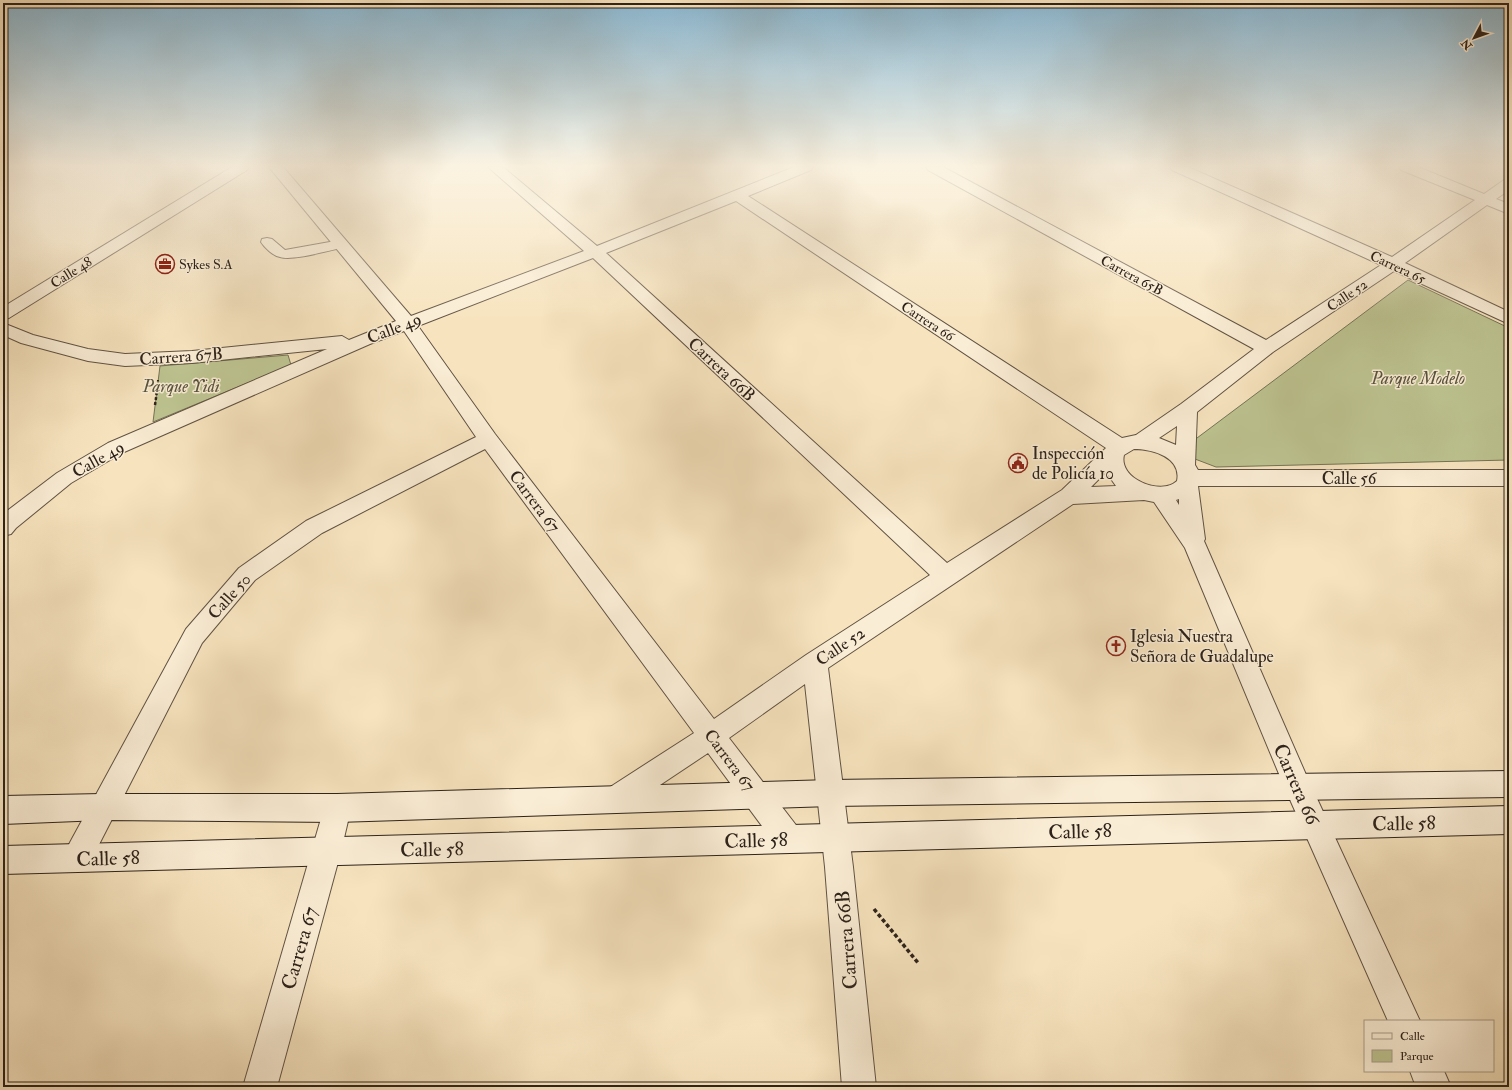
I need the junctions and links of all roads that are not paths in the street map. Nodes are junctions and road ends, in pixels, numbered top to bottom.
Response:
1 (159, 218) edge
2 (319, 218) edge
3 (555, 218) edge
4 (680, 218) edge
5 (771, 218) edge
6 (1027, 218) edge
7 (1290, 218) edge
8 (1459, 218) edge
9 (267, 242) dead end
10 (341, 244) junction
11 (595, 252) junction
12 (1393, 264) junction
13 (3, 314) edge
14 (1509, 319) edge
15 (407, 323) junction
16 (3, 328) edge
17 (364, 340) junction
18 (1267, 348) junction
19 (1188, 409) junction
20 (488, 439) junction
21 (1140, 442) junction
22 (1118, 449) junction
23 (1187, 475) junction
24 (1509, 478) edge
25 (1153, 493) junction
26 (1069, 496) junction
27 (3, 528) edge
28 (1195, 545) junction
29 (946, 576) junction
30 (815, 663) junction
31 (711, 736) junction
32 (1509, 784) edge
33 (1296, 786) junction
34 (831, 793) junction
35 (757, 796) junction
36 (614, 800) junction
37 (102, 807) junction
38 (337, 808) junction
39 (3, 810) edge
40 (1509, 820) edge
41 (1314, 825) junction
42 (836, 838) junction
43 (789, 839) junction
44 (327, 851) junction
45 (77, 858) junction
46 (3, 860) edge
47 (1404, 1020) edge
48 (1426, 1072) edge
49 (260, 1087) edge
50 (859, 1087) edge
51 (1434, 1087) edge

1 - 13 street, Calle 48
2 - 10 street, Carrera 67
3 - 11 street, Carrera 66B
4 - 11 street, Calle 49
5 - 22 street, Carrera 66
6 - 18 street, Carrera 65B
7 - 12 street, Carrera 65
8 - 12 street, Calle 52
9 - 10 lane
10 - 15 street, Carrera 67
11 - 15 street, Calle 49
11 - 29 street, Carrera 66B
12 - 14 street, Carrera 65
12 - 18 street, Calle 52
15 - 17 street, Calle 49
15 - 20 street, Carrera 67
16 - 17 street, Carrera 67B
17 - 27 street, Calle 49
18 - 19 street, Calle 52
19 - 21 street, Calle 52
19 - 23 street
20 - 31 street, Carrera 67
20 - 37 street, Calle 50
21 - 22 street, Calle 52
21 - 23 street, Calle 52
22 - 25 street
22 - 26 street, Calle 52
23 - 24 street, Calle 56
23 - 25 street, Calle 52
23 - 28 street, Carrera 66
25 - 26 street, Calle 52
25 - 28 street, Carrera 66
26 - 29 street, Calle 52
28 - 33 street, Carrera 66
29 - 30 street, Calle 52
30 - 31 street, Calle 52
30 - 34 street
31 - 35 street, Carrera 67
31 - 36 street, Calle 52
32 - 33 street
33 - 34 street
33 - 41 street, Carrera 66
34 - 35 street
34 - 42 street, Carrera 66B
35 - 36 street
35 - 43 street, Carrera 67
36 - 38 street
37 - 38 street
37 - 39 street
37 - 45 street, Calle 50
38 - 44 street, Carrera 67
40 - 41 street, Calle 58
41 - 42 street, Calle 58
41 - 47 street, Carrera 66
42 - 43 street, Calle 58
42 - 50 street, Carrera 66B
43 - 44 street, Calle 58
44 - 45 street, Calle 58
44 - 49 street, Carrera 67
45 - 46 street, Calle 58
48 - 51 street

